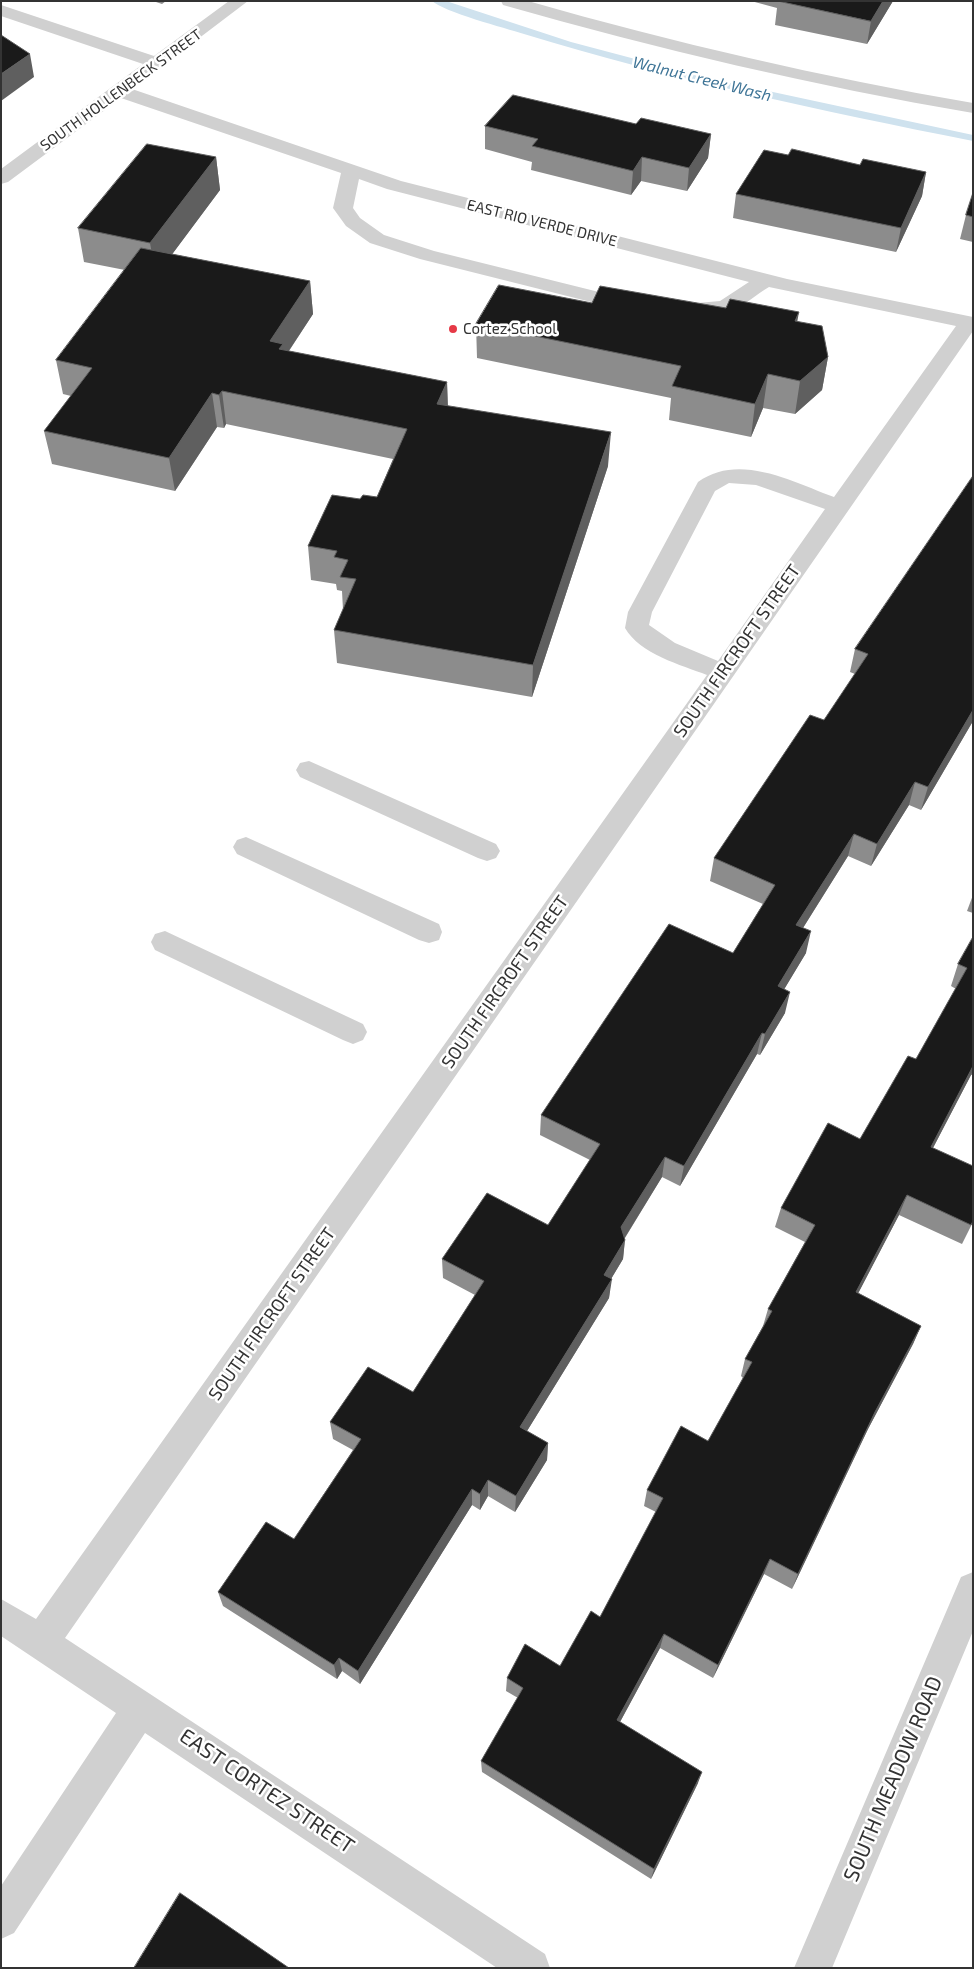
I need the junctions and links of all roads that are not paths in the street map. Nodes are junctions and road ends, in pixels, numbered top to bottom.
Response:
1 (240, 1) edge
2 (509, 1) edge
3 (1, 10) edge
4 (157, 63) junction
5 (119, 91) junction
6 (973, 108) edge
7 (351, 171) junction
8 (1, 178) edge
9 (765, 280) junction
10 (970, 323) edge
11 (838, 506) junction
12 (723, 672) junction
13 (309, 770) dead end
14 (246, 847) dead end
15 (487, 851) dead end
16 (430, 932) dead end
17 (165, 942) dead end
18 (353, 1032) dead end
19 (973, 1589) edge
20 (1, 1616) edge
21 (41, 1642) junction
22 (141, 1708) junction
23 (1, 1920) edge
24 (531, 1968) edge
25 (813, 1968) edge

1 - 4 street, SOUTH HOLLENBECK STREET
2 - 6 street
3 - 4 street
4 - 5 street, SOUTH HOLLENBECK STREET
5 - 7 street, EAST RIO VERDE DRIVE
5 - 8 street, SOUTH HOLLENBECK STREET
7 - 9 street, EAST RIO VERDE DRIVE
7 - 9 street
9 - 10 street, EAST RIO VERDE DRIVE
10 - 11 street, SOUTH FIRCROFT STREET
11 - 12 street, SOUTH FIRCROFT STREET
11 - 12 street
12 - 21 street, SOUTH FIRCROFT STREET
13 - 15 street
14 - 16 street
17 - 18 street
19 - 25 street, SOUTH MEADOW ROAD
20 - 21 street, EAST CORTEZ STREET
21 - 22 street, EAST CORTEZ STREET
22 - 23 street
22 - 24 street, EAST CORTEZ STREET

